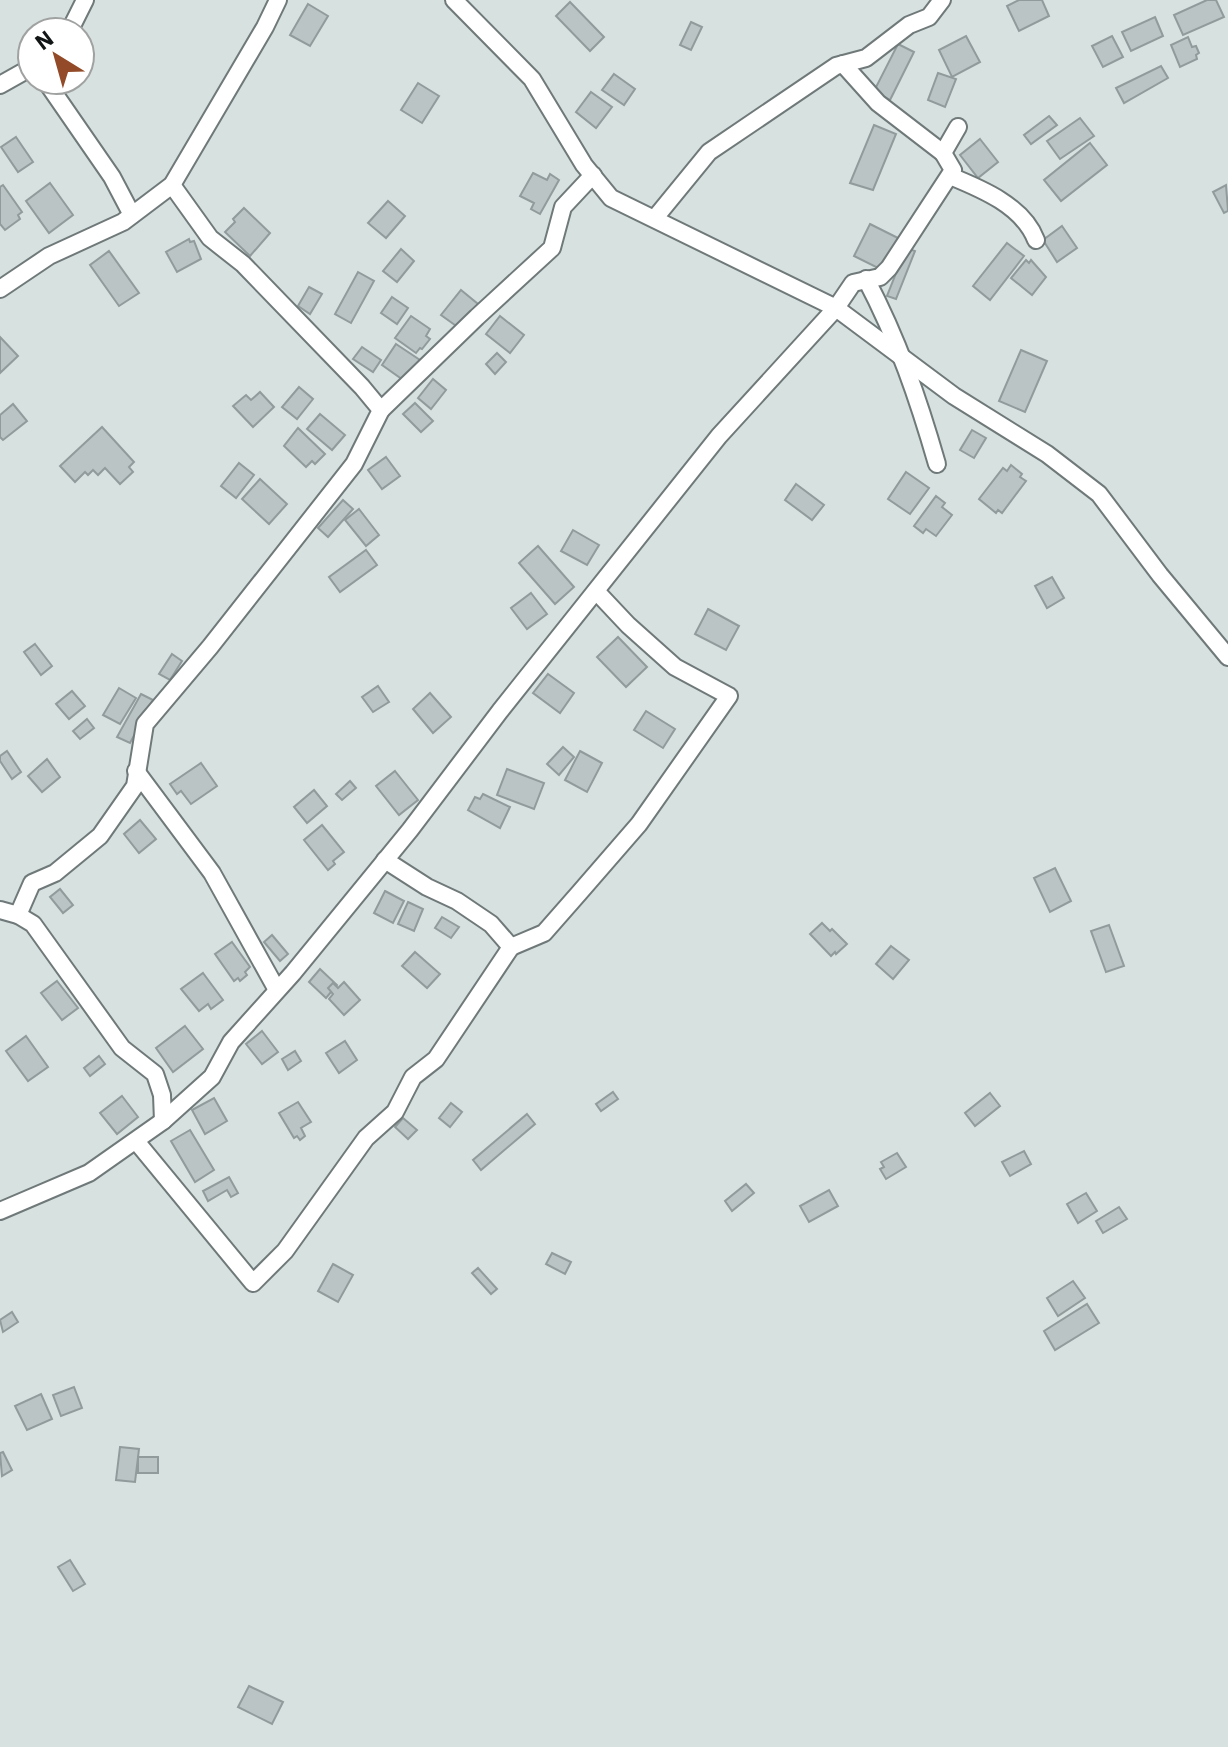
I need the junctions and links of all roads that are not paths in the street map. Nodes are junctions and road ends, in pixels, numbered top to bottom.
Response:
1 (278, 0) edge
2 (454, 0) edge
3 (942, 0) edge
4 (843, 64) junction
5 (56, 96) edge
6 (958, 127) dead end
7 (943, 153) junction
8 (593, 175) junction
9 (950, 176) junction
10 (172, 185) junction
11 (132, 215) junction
12 (655, 218) junction
13 (1036, 240) dead end
14 (866, 279) junction
15 (0, 289) edge
16 (836, 308) junction
17 (904, 358) junction
18 (381, 410) junction
19 (937, 464) dead end
20 (596, 591) junction
21 (1228, 657) edge
22 (136, 771) junction
23 (385, 860) junction
24 (0, 910) edge
25 (18, 915) junction
26 (511, 947) junction
27 (277, 990) junction
28 (163, 1121) junction
29 (136, 1141) junction
30 (0, 1211) edge

1 - 10 street
2 - 8 street
3 - 4 street
4 - 7 street
4 - 12 street
5 - 11 street
6 - 7 street
7 - 9 street
8 - 12 street
8 - 18 street
9 - 13 street
9 - 14 street
10 - 11 street
10 - 18 street
11 - 15 street
12 - 16 street
14 - 16 street
14 - 17 street
16 - 17 street
16 - 20 street
17 - 19 street
17 - 21 street
18 - 22 street
20 - 23 street
20 - 26 street
22 - 25 street
22 - 27 street
23 - 26 street
23 - 27 street
24 - 25 street
25 - 28 street
26 - 29 street
27 - 28 street
28 - 29 street
29 - 30 street

